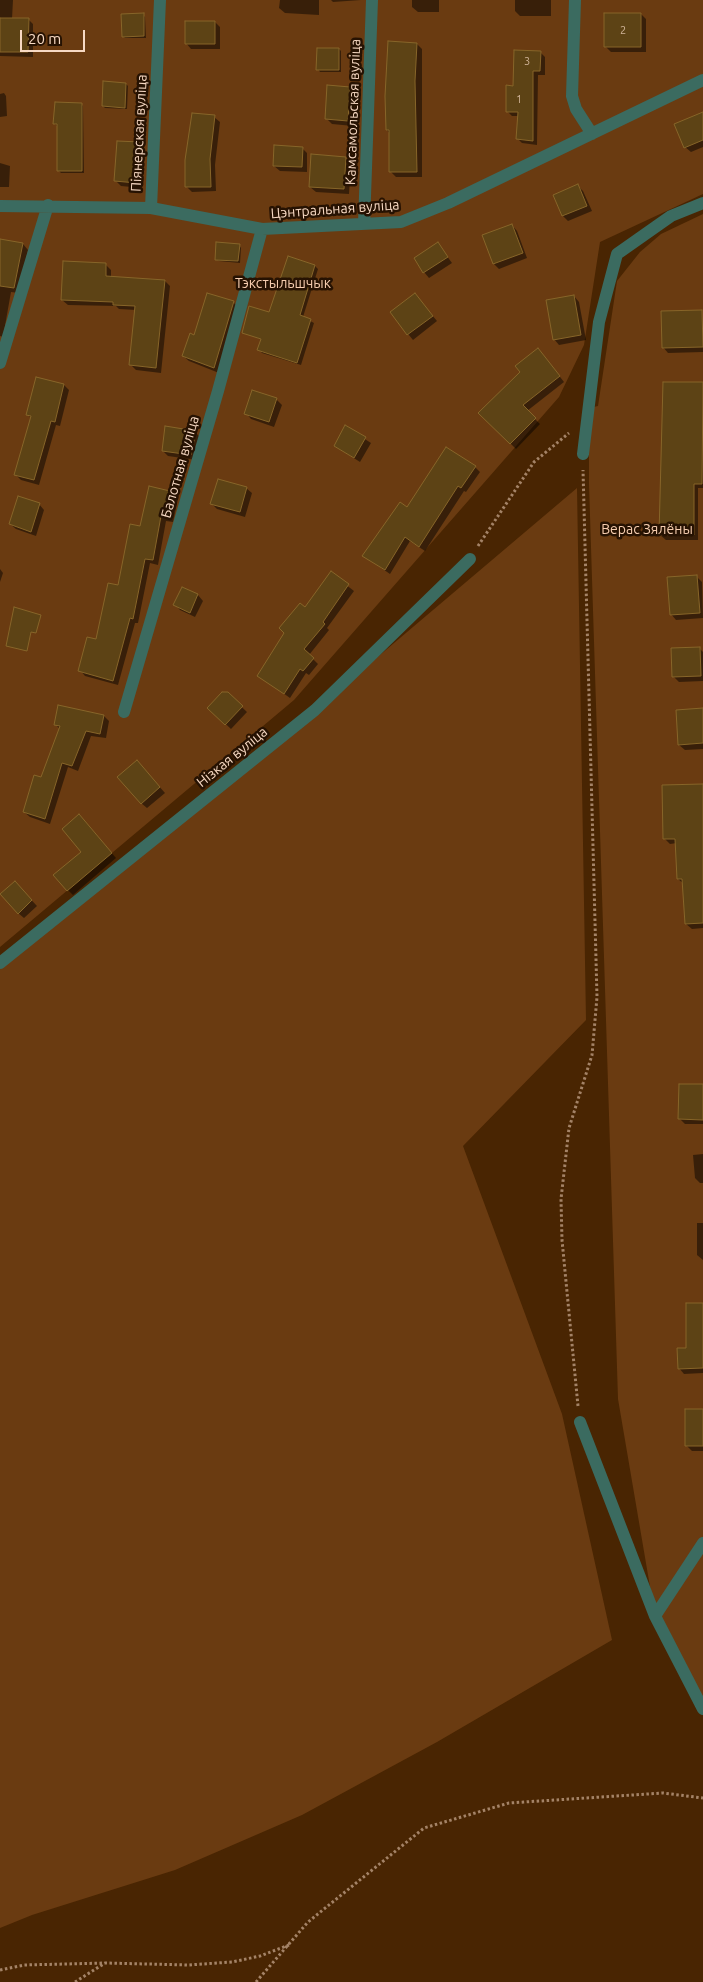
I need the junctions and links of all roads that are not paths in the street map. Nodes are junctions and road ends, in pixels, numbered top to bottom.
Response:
1 (160, 0) edge
2 (372, 0) edge
3 (575, 0) edge
4 (703, 80) edge
5 (592, 134) junction
6 (703, 203) edge
7 (48, 205) junction
8 (0, 206) edge
9 (150, 208) junction
10 (364, 224) junction
11 (262, 229) junction
12 (0, 363) edge
13 (583, 454) road end
14 (470, 559) road end
15 (124, 712) dead end
16 (0, 963) edge
17 (580, 1422) road end
18 (703, 1543) edge
19 (655, 1616) junction
20 (703, 1709) edge

1 - 9 street, Піянерская вуліца
2 - 10 street, Камсамольская вуліца
3 - 5 street
4 - 5 street, Цэнтральная вуліца
5 - 10 street, Цэнтральная вуліца
6 - 13 street
7 - 8 street, Цэнтральная вуліца
7 - 9 street, Цэнтральная вуліца
7 - 12 street
9 - 11 street, Цэнтральная вуліца
10 - 11 street, Цэнтральная вуліца
11 - 15 street, Балотная вуліца
14 - 16 street, Нізкая вуліца
17 - 19 street
18 - 19 street
19 - 20 street

